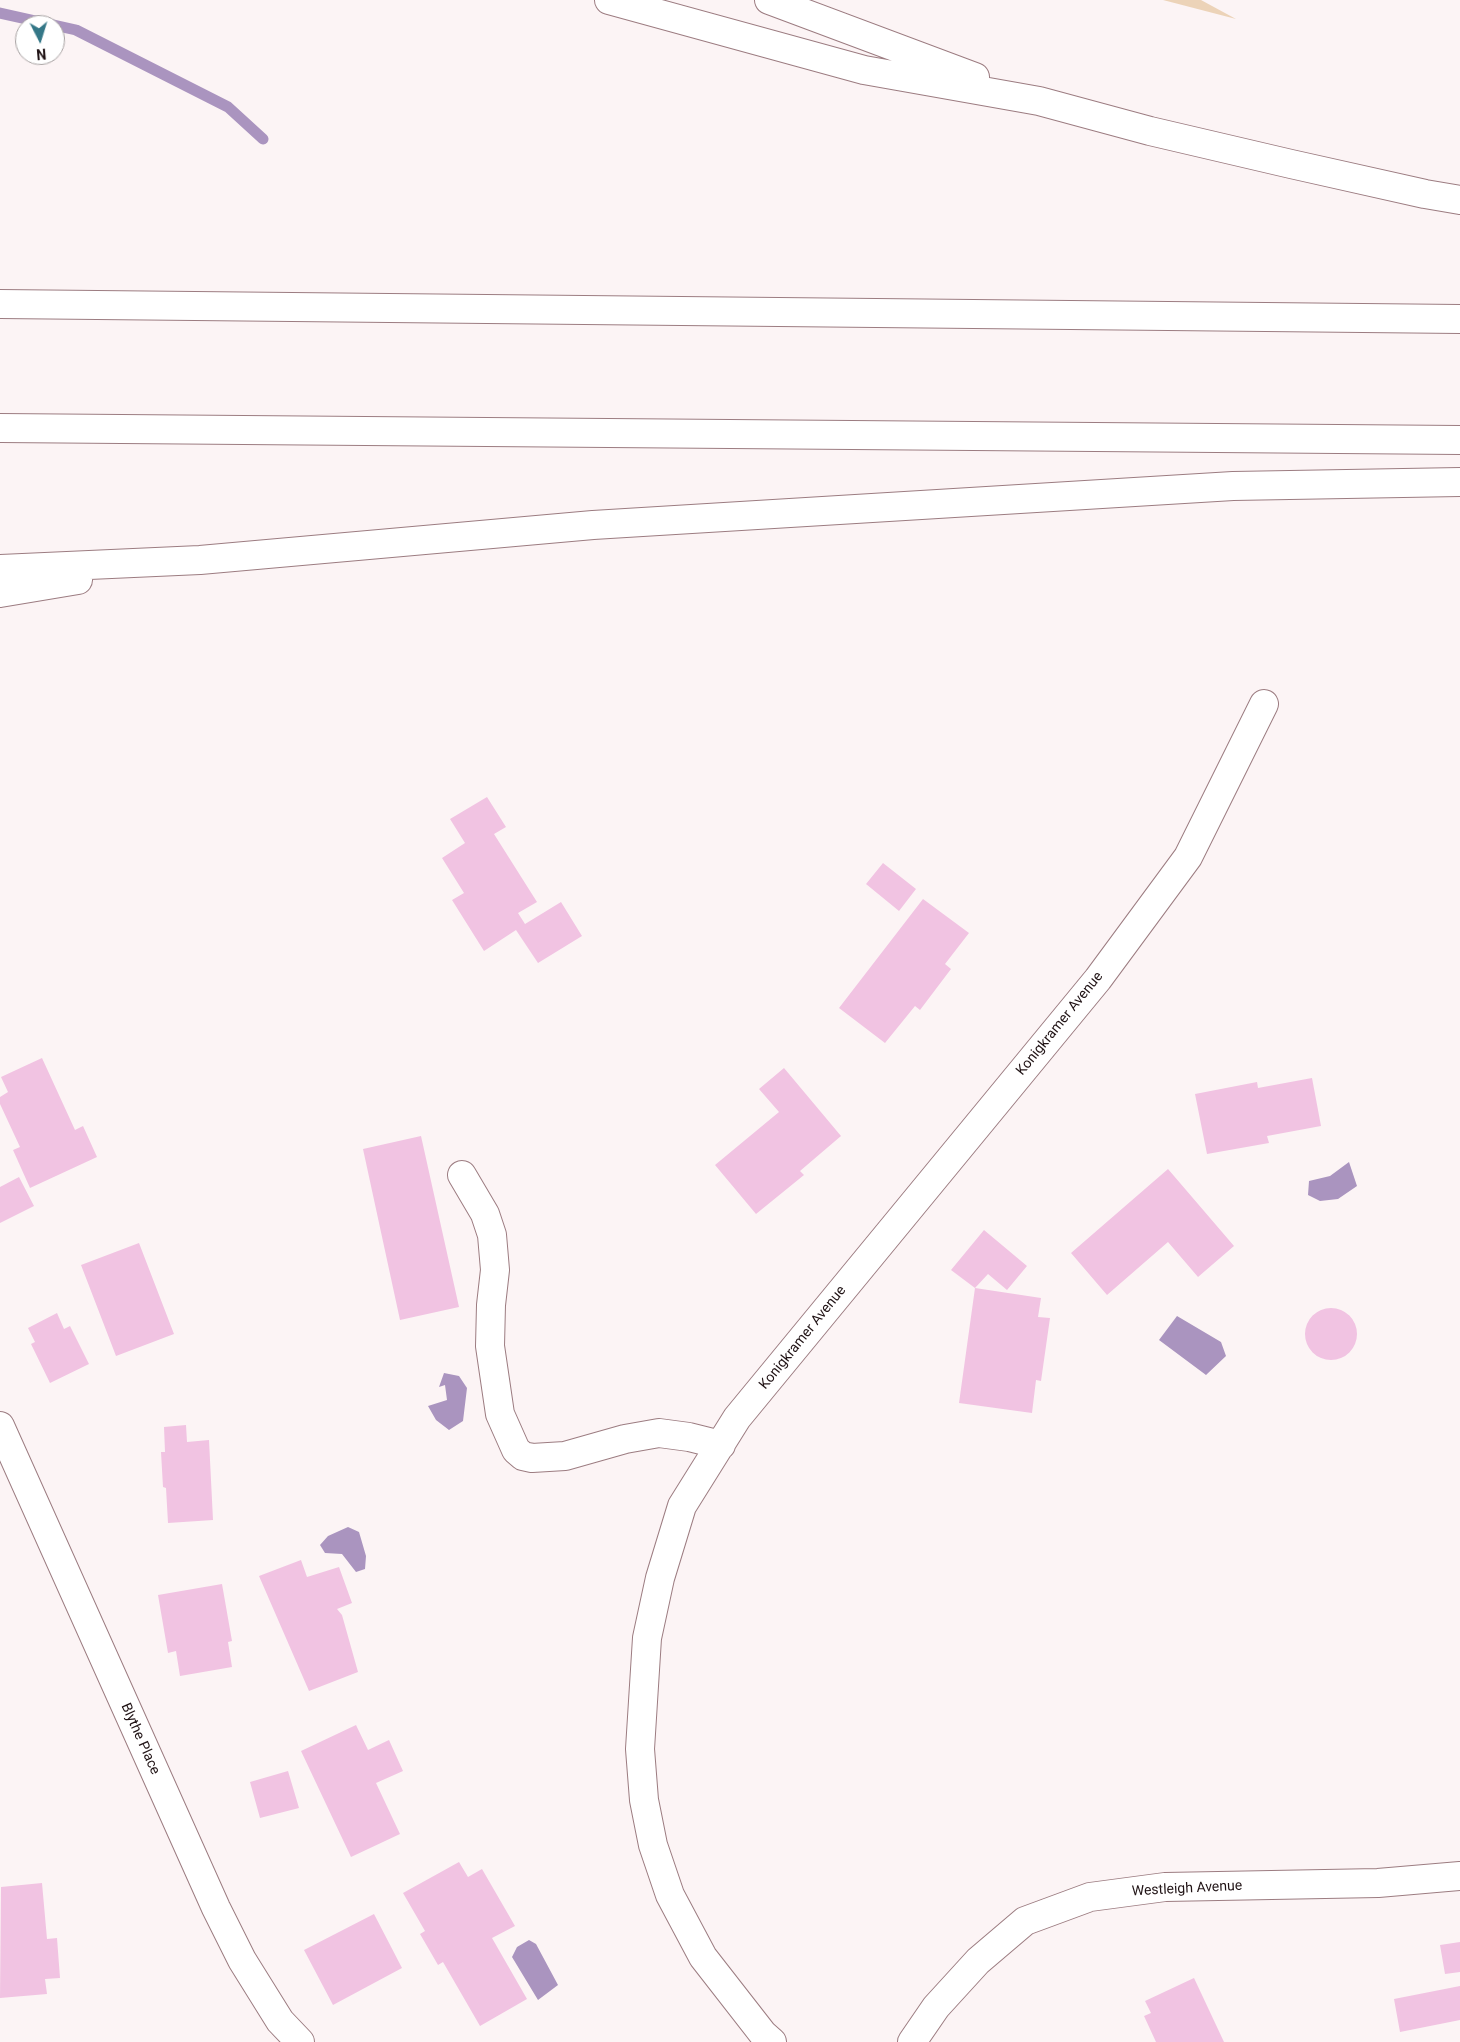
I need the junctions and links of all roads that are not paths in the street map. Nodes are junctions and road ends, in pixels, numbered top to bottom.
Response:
1 (608, 0) edge
2 (769, 0) edge
3 (1039, 101) junction
4 (1460, 200) edge
5 (0, 304) edge
6 (1460, 319) edge
7 (0, 428) edge
8 (1460, 440) edge
9 (1460, 482) edge
10 (200, 560) junction
11 (0, 569) edge
12 (0, 593) edge
13 (1264, 704) dead end
14 (462, 1175) dead end
15 (0, 1426) edge
16 (721, 1445) junction
17 (1460, 1876) edge
18 (762, 2039) edge
19 (300, 2042) edge
20 (912, 2042) edge

1 - 3 main road
2 - 3 main road
3 - 4 main road
5 - 6 main road
7 - 8 main road
9 - 10 main road
10 - 11 main road
10 - 12 main road
13 - 16 main road, Konigkramer Avenue
14 - 16 main road
15 - 19 main road, Blythe Place
16 - 18 main road, Konigkramer Avenue
17 - 20 main road, Westleigh Avenue

